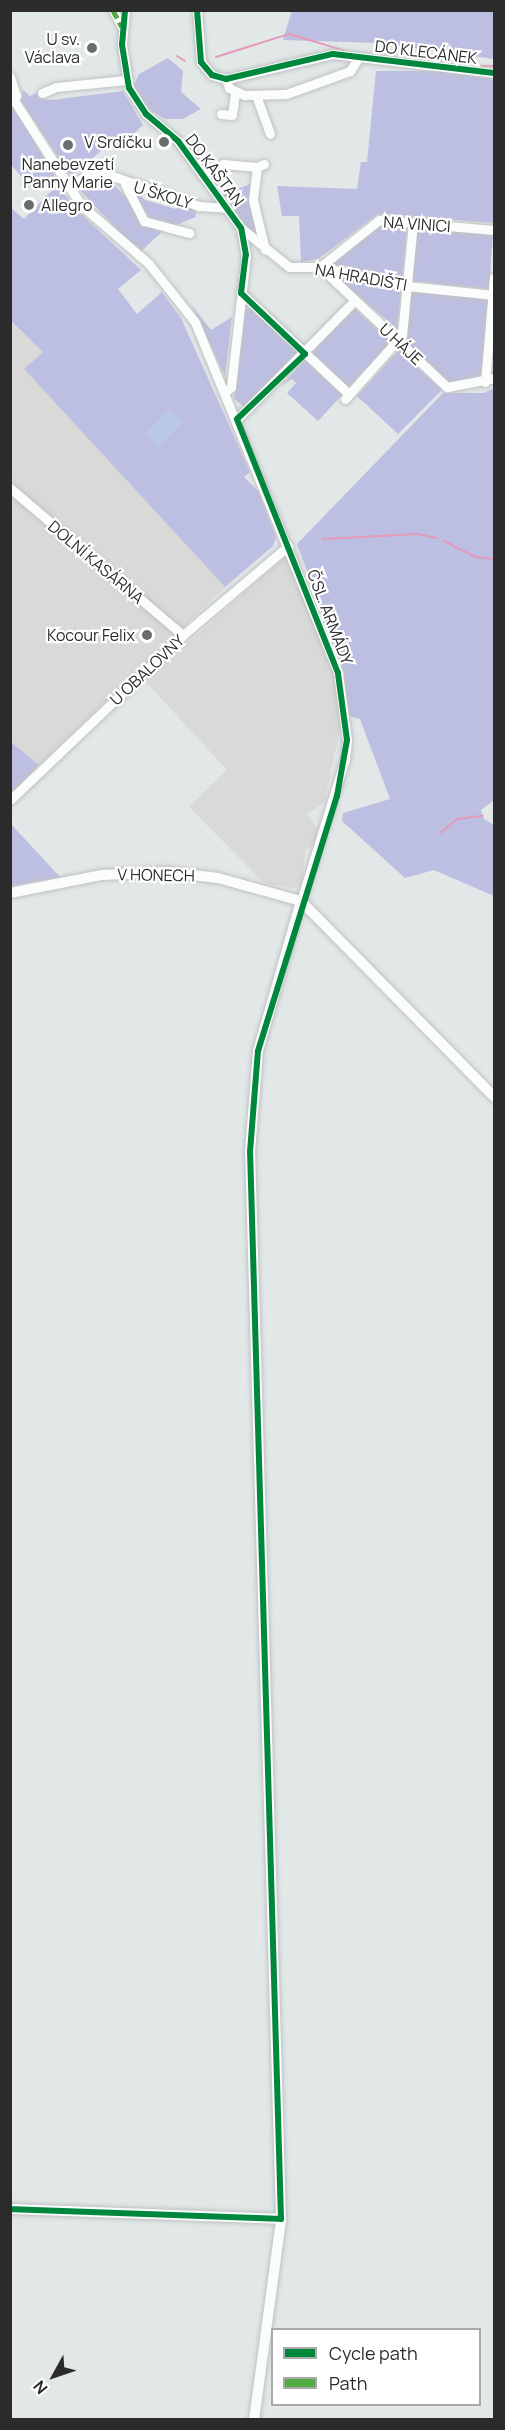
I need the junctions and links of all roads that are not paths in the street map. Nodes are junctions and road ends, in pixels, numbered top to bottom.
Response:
1 (113, 10) edge
2 (125, 10) edge
3 (197, 10) edge
4 (122, 27) junction
5 (358, 58) junction
6 (495, 73) edge
7 (10, 77) edge
8 (226, 79) junction
9 (126, 80) junction
10 (42, 93) dead end
11 (235, 93) junction
12 (12, 96) edge
13 (257, 98) junction
14 (222, 114) dead end
15 (270, 134) dead end
16 (205, 176) junction
17 (125, 184) junction
18 (69, 187) junction
19 (226, 208) junction
20 (413, 223) junction
21 (241, 228) junction
22 (495, 230) edge
23 (189, 233) dead end
24 (265, 250) junction
25 (320, 267) junction
26 (495, 277) edge
27 (407, 286) junction
28 (241, 293) junction
29 (494, 295) edge
30 (354, 300) junction
31 (399, 342) junction
32 (305, 354) junction
33 (495, 378) edge
34 (485, 382) junction
35 (226, 391) junction
36 (237, 419) junction
37 (10, 488) edge
38 (288, 546) junction
39 (183, 635) junction
40 (10, 800) edge
41 (10, 892) edge
42 (301, 901) junction
43 (495, 1097) edge
44 (10, 2209) edge
45 (281, 2219) junction
46 (254, 2420) edge

1 - 4 street
2 - 4 street
3 - 8 street
4 - 9 street
5 - 6 street, DO KLECÁNEK
5 - 8 street, DO KLECÁNEK
5 - 13 street
7 - 12 street
8 - 11 street
9 - 10 street
9 - 16 street, DO KAŠTAN
11 - 13 street
11 - 14 street
12 - 18 street, ČSL. ARMÁDY
13 - 15 street
16 - 19 street, DO KAŠTAN
16 - 24 street
17 - 18 street, U ŠKOLY
17 - 19 street, U ŠKOLY
17 - 23 street
18 - 35 street, ČSL. ARMÁDY
19 - 21 street, DO KAŠTAN
20 - 22 street, NA VINICI
20 - 25 street, NA VINICI
20 - 27 street
21 - 24 street, NA HRADIŠTI
21 - 28 street, DO KAŠTAN
24 - 25 street, NA HRADIŠTI
25 - 27 street, NA HRADIŠTI
25 - 30 street, U HÁJE
26 - 29 street
27 - 29 street, NA HRADIŠTI
27 - 31 street
28 - 32 street
28 - 35 street, DO KAŠTAN
29 - 34 street
30 - 31 street, U HÁJE
30 - 32 street
31 - 32 street
31 - 34 street, U HÁJE
32 - 36 street
33 - 34 street, U HÁJE
35 - 36 street, ČSL. ARMÁDY
36 - 38 street, ČSL. ARMÁDY
37 - 39 street, DOLNÍ KASÁRNA
38 - 39 street, U OBALOVNY
38 - 42 street, ČSL. ARMÁDY
39 - 40 street, U OBALOVNY
41 - 42 street, V HONECH
42 - 43 street
42 - 45 street
44 - 45 street
45 - 46 street

